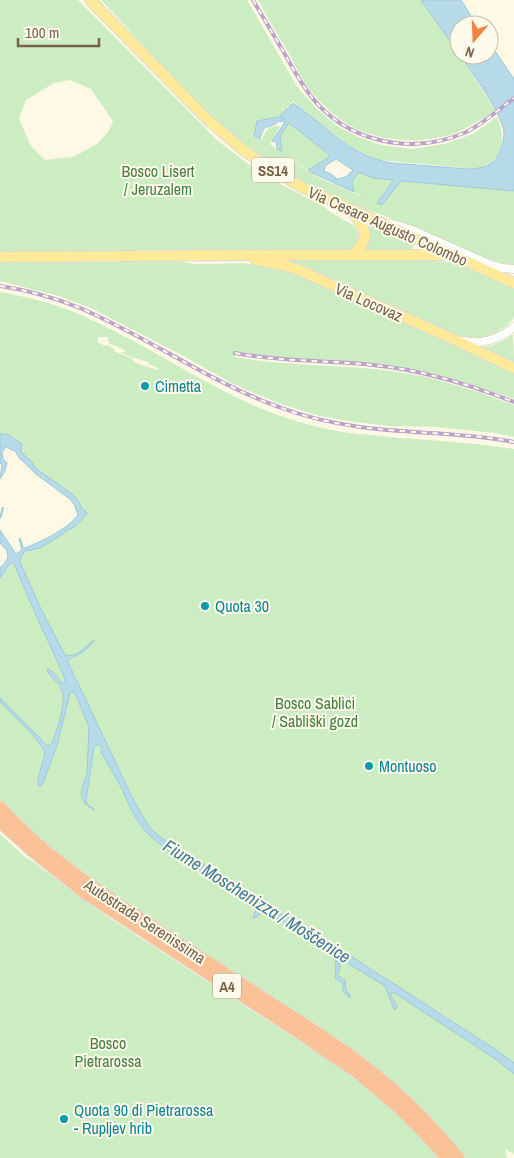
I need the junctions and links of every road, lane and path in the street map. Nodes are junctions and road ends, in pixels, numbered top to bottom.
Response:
1 (90, 0) edge
2 (346, 207) junction
3 (367, 216) junction
4 (352, 255) junction
5 (218, 256) junction
6 (453, 256) junction
7 (0, 257) edge
8 (514, 269) edge
9 (514, 283) edge
10 (514, 327) edge
11 (455, 340) junction
12 (514, 368) edge
13 (0, 808) edge
14 (0, 822) edge
15 (447, 1158) edge
16 (459, 1158) edge

1 - 2 main road, Via Cesare Augusto Colombo / SS14
2 - 3 main road, Via Cesare Augusto Colombo / SS14
2 - 4 main road
3 - 6 main road, Via Cesare Augusto Colombo / SS14
3 - 8 street
4 - 5 main road, Via Locovaz
4 - 6 main road, Via Locovaz
5 - 7 main road, Via Locovaz
5 - 11 main road, Via Locovaz
6 - 9 main road, Via Cesare Augusto Colombo / SS14
10 - 11 street
11 - 12 main road, Via Locovaz
13 - 16 highway, Autostrada Serenissima / A4
14 - 15 highway, Autostrada Serenissima / A4

